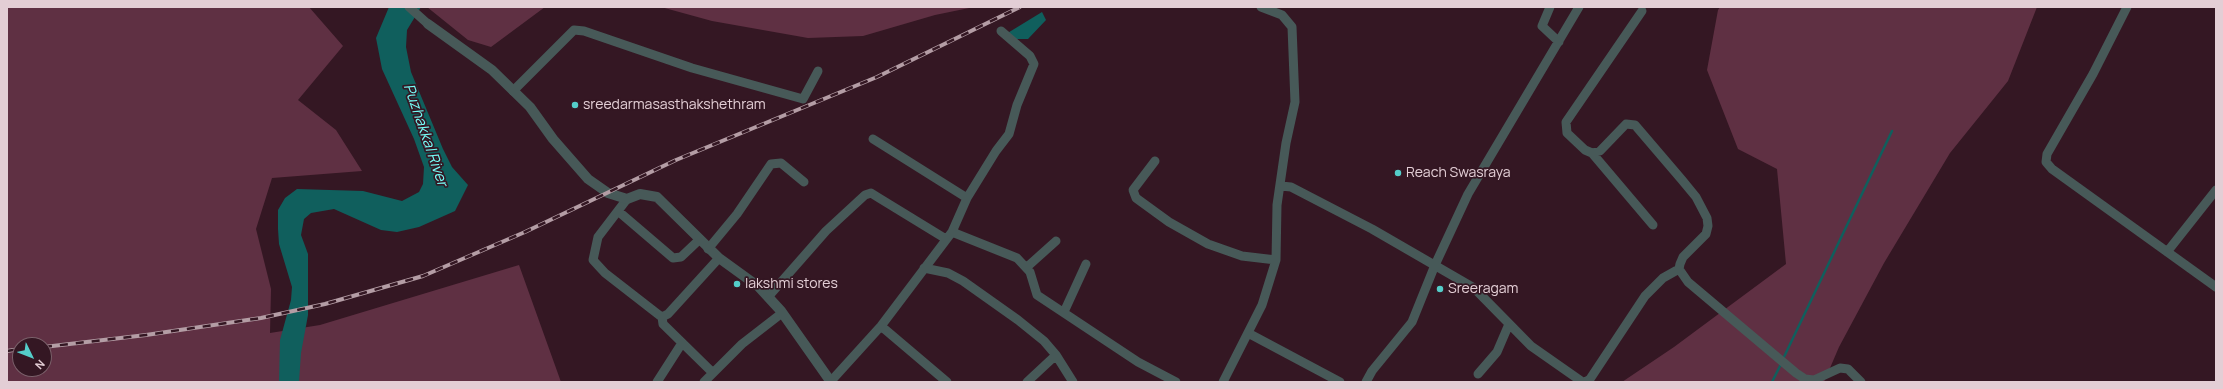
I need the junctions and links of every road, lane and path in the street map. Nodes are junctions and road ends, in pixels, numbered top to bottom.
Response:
1 (409, 7) edge
2 (1261, 7) edge
3 (1579, 7) edge
4 (2127, 7) edge
5 (1548, 8) edge
6 (1640, 8) edge
7 (428, 24) joint
8 (1001, 31) dead end
9 (1559, 42) junction
10 (818, 71) dead end
11 (513, 91) junction
12 (873, 139) dead end
13 (1592, 154) junction
14 (1155, 161) dead end
15 (804, 182) dead end
16 (1281, 186) junction
17 (2216, 190) edge
18 (968, 198) junction
19 (627, 199) junction
20 (618, 211) junction
21 (1653, 224) dead end
22 (952, 232) junction
23 (700, 239) junction
24 (946, 239) junction
25 (1056, 241) dead end
26 (708, 249) junction
27 (2167, 252) junction
28 (719, 258) junction
29 (1276, 260) junction
30 (1086, 264) dead end
31 (1435, 265) junction
32 (924, 268) junction
33 (1027, 268) junction
34 (1679, 269) junction
35 (2216, 275) edge
36 (2213, 285) edge
37 (768, 297) junction
38 (1064, 312) junction
39 (782, 313) junction
40 (662, 317) junction
41 (1509, 324) junction
42 (881, 326) junction
43 (1248, 333) junction
44 (682, 343) junction
45 (1056, 355) junction
46 (713, 373) junction
47 (1478, 374) dead end
48 (831, 381) edge
49 (656, 382) edge
50 (704, 382) edge
51 (947, 382) edge
52 (1027, 382) edge
53 (1072, 382) edge
54 (1176, 382) edge
55 (1224, 382) edge
56 (1340, 382) edge
57 (1366, 382) edge
58 (1861, 382) edge

1 - 7 street
2 - 16 street
3 - 9 street
4 - 27 street
5 - 9 street
6 - 13 street
7 - 11 street
8 - 18 street
9 - 31 street
10 - 11 street
11 - 19 street
12 - 18 street
13 - 21 street
13 - 34 street
14 - 29 street
15 - 26 street
16 - 29 street
16 - 31 street
17 - 27 street
18 - 22 street
19 - 20 street
19 - 23 street
20 - 23 street
20 - 40 street
22 - 24 street
22 - 33 street
23 - 26 street
24 - 32 street
24 - 37 street
25 - 33 street
26 - 28 street
27 - 36 street
28 - 37 street
28 - 40 street
29 - 43 street
30 - 38 street
31 - 41 street
31 - 57 street
32 - 42 street
32 - 45 street
33 - 38 street
34 - 41 street
34 - 58 street
35 - 36 street
37 - 39 street
38 - 54 street
39 - 46 street
39 - 48 street
40 - 44 street
41 - 47 street
42 - 48 street
42 - 51 street
43 - 55 street
43 - 56 street
44 - 46 street
44 - 49 street
45 - 52 street
45 - 53 street
46 - 50 street

